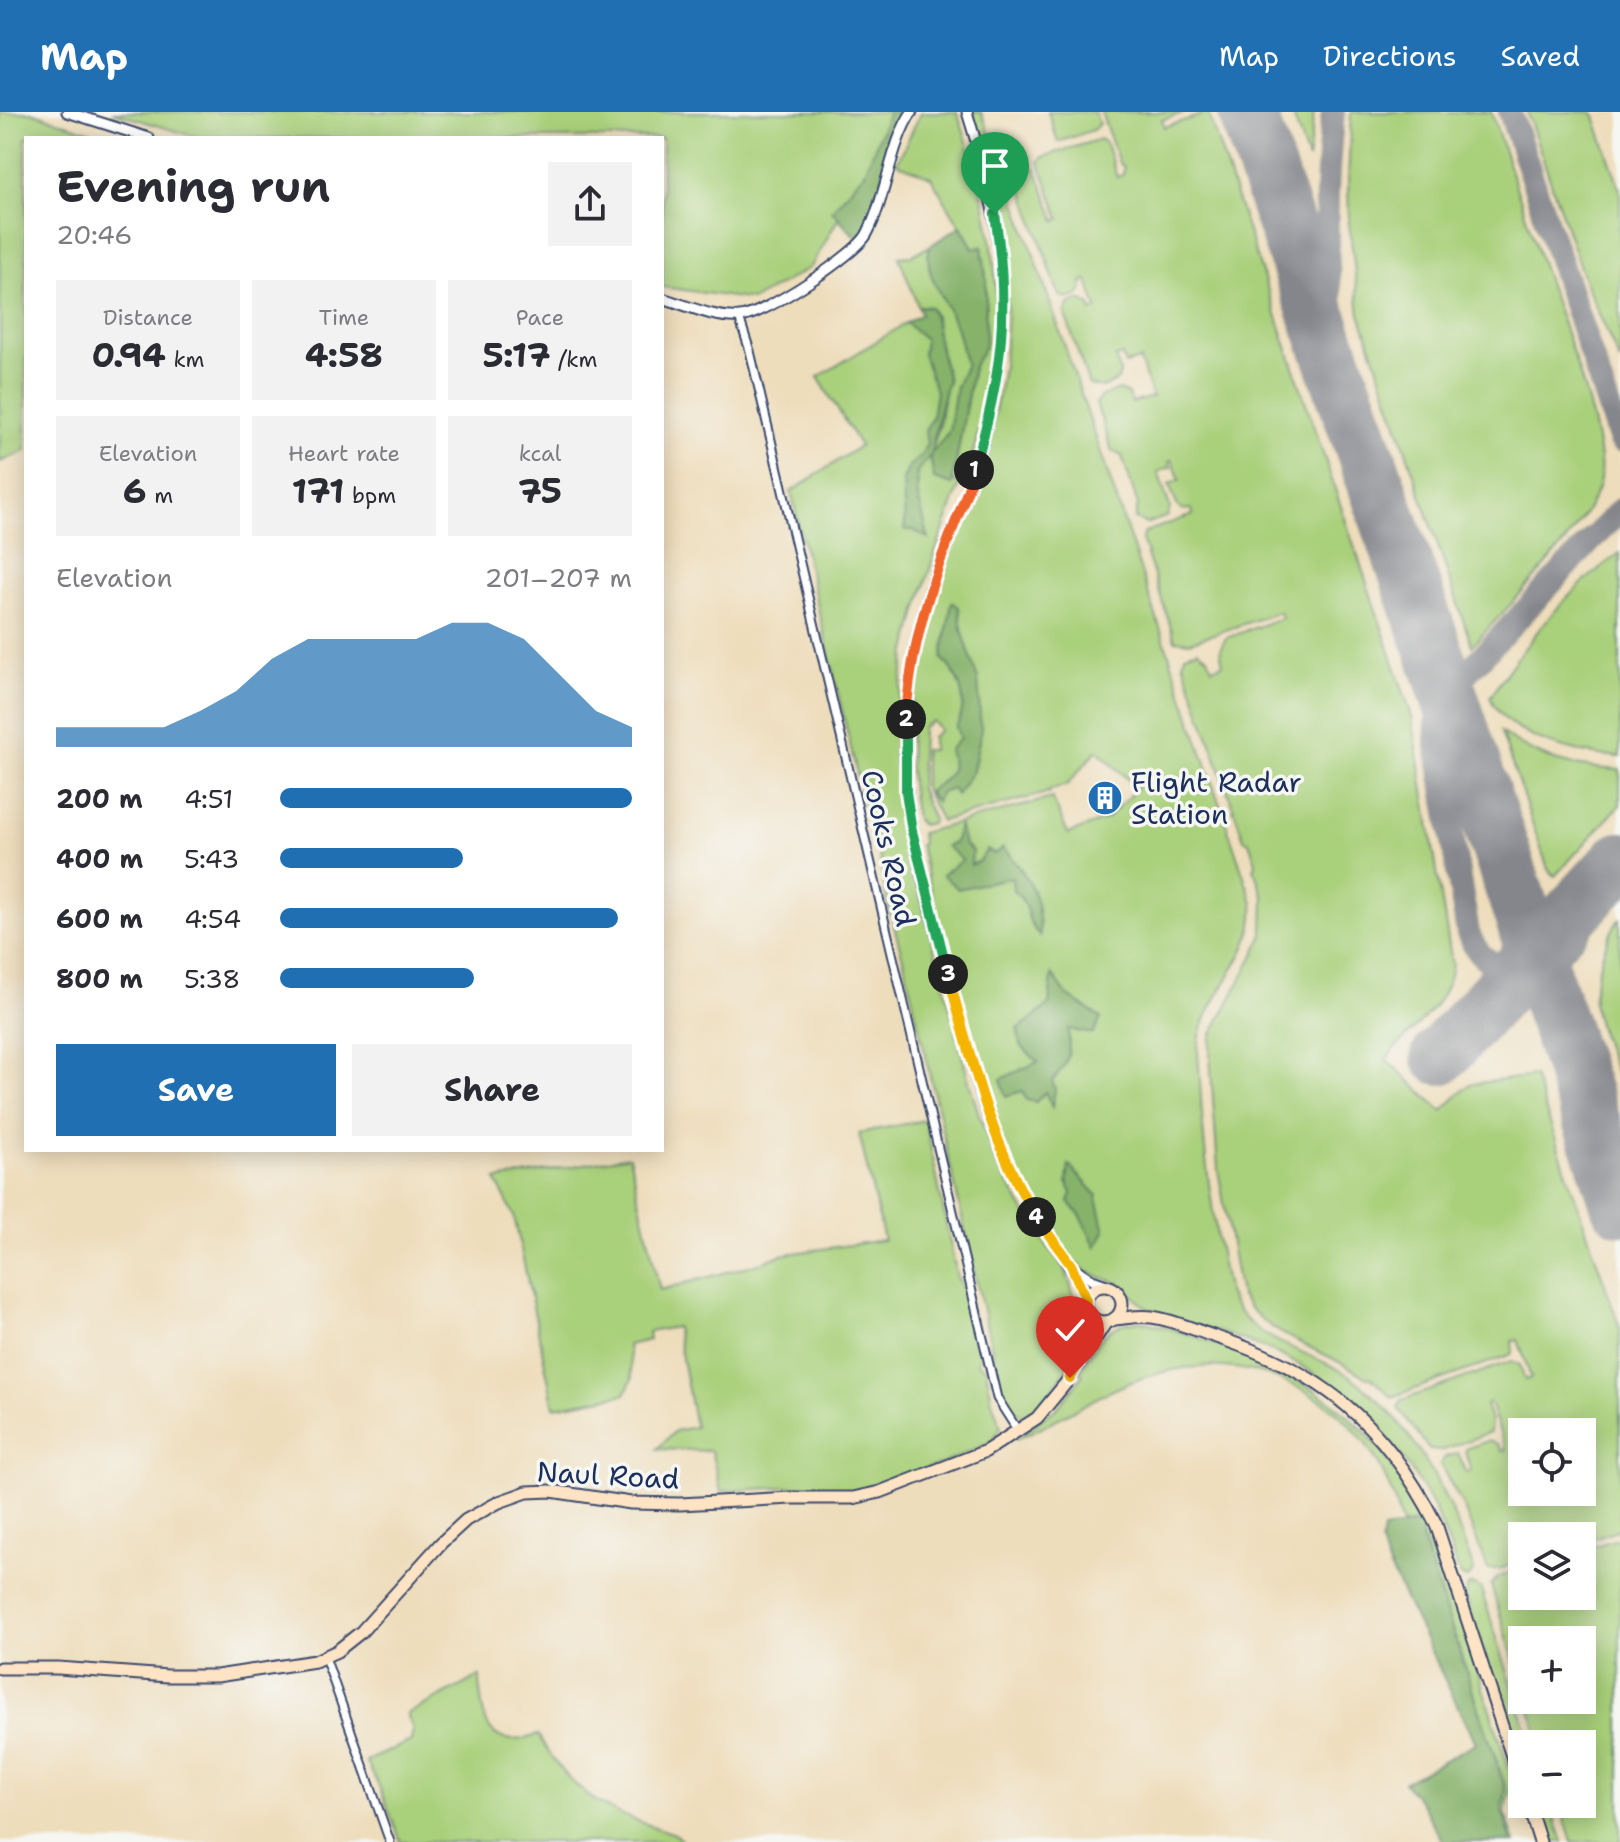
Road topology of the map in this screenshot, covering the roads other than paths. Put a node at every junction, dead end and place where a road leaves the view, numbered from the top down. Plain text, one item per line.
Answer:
1 (67, 112) edge
2 (912, 112) edge
3 (967, 112) edge
4 (143, 136) edge
5 (664, 299) edge
6 (739, 317) junction
7 (1071, 1265) junction
8 (1109, 1286) junction
9 (1122, 1299) junction
10 (1087, 1306) junction
11 (1150, 1317) junction
12 (1111, 1321) junction
13 (1084, 1354) junction
14 (1018, 1431) junction
15 (325, 1657) junction
16 (0, 1668) edge
17 (1508, 1744) edge
18 (1532, 1818) edge
19 (390, 1842) edge
20 (1540, 1842) edge

1 - 4 street
2 - 6 street
3 - 7 street, Naul Road
5 - 6 street
6 - 14 street, Cooks Road
7 - 8 street, Naul Road
7 - 10 street, Naul Road
8 - 9 main road
8 - 10 main road
9 - 11 main road
9 - 12 main road
10 - 12 main road
10 - 13 main road, Naul Road
11 - 12 main road
11 - 17 main road
12 - 13 main road, Naul Road
13 - 14 main road, Naul Road
14 - 15 main road, Naul Road
15 - 16 main road, Naul Road
15 - 19 street
18 - 20 main road

